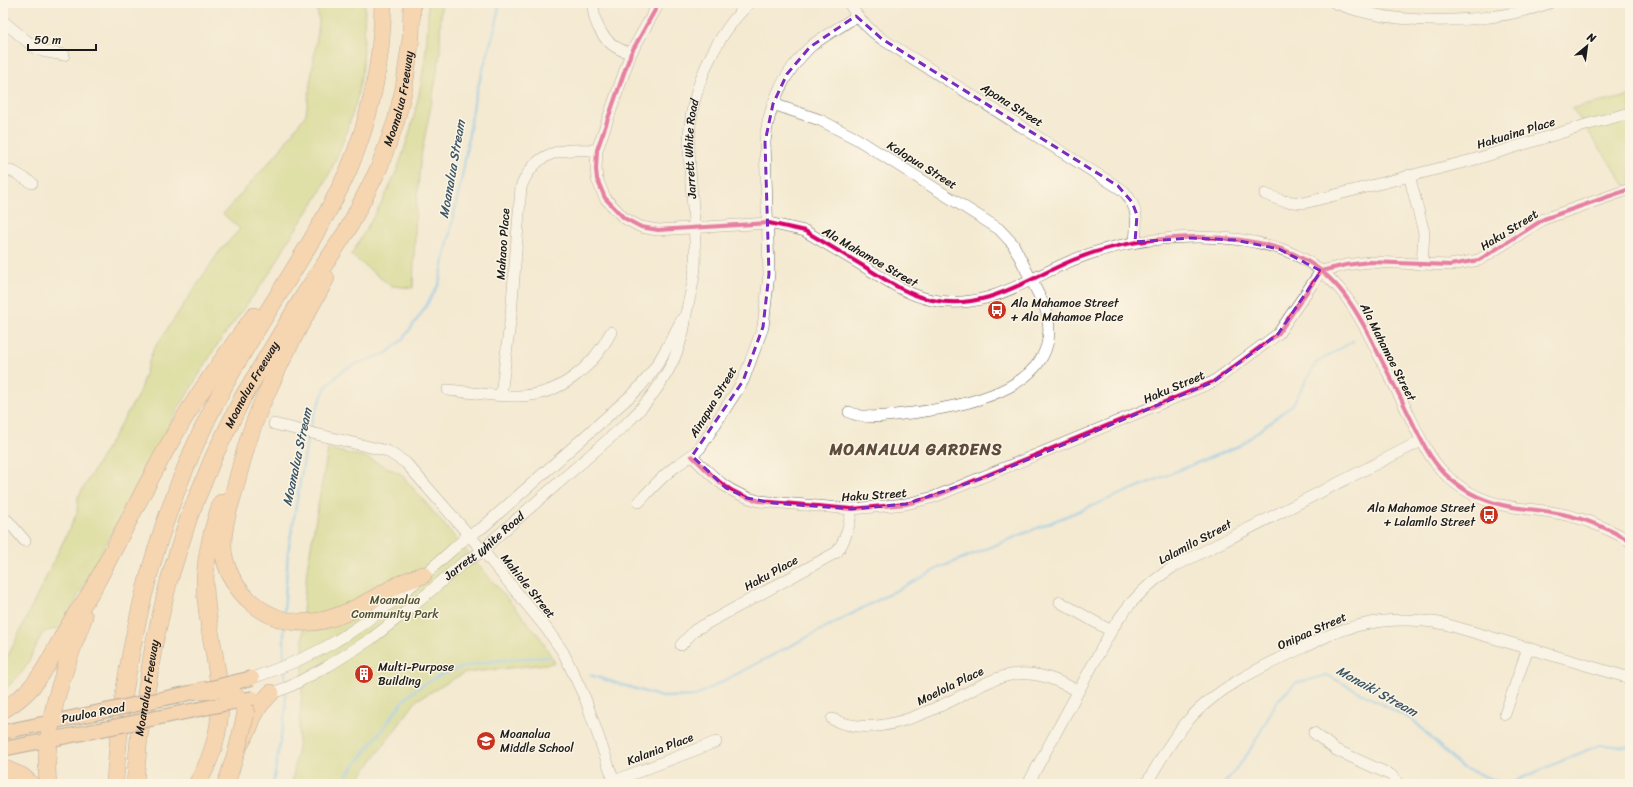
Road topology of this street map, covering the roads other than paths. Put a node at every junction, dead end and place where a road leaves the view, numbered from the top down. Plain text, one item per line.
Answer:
1 (383, 3) edge
2 (412, 3) edge
3 (593, 3) edge
4 (659, 3) edge
5 (749, 3) edge
6 (849, 3) edge
7 (1336, 3) edge
8 (1549, 3) edge
9 (856, 16) junction
10 (3, 21) edge
11 (631, 53) junction
12 (64, 55) dead end
13 (773, 104) junction
14 (1630, 113) edge
15 (598, 150) junction
16 (3, 169) edge
17 (1409, 175) junction
18 (32, 183) dead end
19 (371, 186) junction
20 (1630, 189) edge
21 (1265, 194) dead end
22 (332, 202) junction
23 (769, 223) junction
24 (693, 228) junction
25 (1135, 242) junction
26 (1422, 264) junction
27 (1321, 271) junction
28 (1030, 280) junction
29 (687, 310) junction
30 (611, 332) dead end
31 (448, 390) dead end
32 (502, 395) junction
33 (848, 412) dead end
34 (274, 424) dead end
35 (250, 436) junction
36 (1421, 441) junction
37 (692, 456) junction
38 (639, 502) dead end
39 (852, 509) junction
40 (3, 518) edge
41 (469, 535) junction
42 (25, 541) dead end
43 (1630, 541) edge
44 (483, 551) junction
45 (423, 575) junction
46 (95, 585) junction
47 (1060, 602) dead end
48 (1111, 631) junction
49 (681, 645) dead end
50 (1528, 648) junction
51 (252, 678) joint
52 (1630, 678) edge
53 (147, 691) junction
54 (198, 691) junction
55 (1078, 691) junction
56 (271, 693) junction
57 (247, 699) junction
58 (3, 710) edge
59 (1505, 714) dead end
60 (832, 719) dead end
61 (52, 721) junction
62 (3, 732) edge
63 (1314, 733) dead end
64 (48, 740) junction
65 (716, 742) dead end
66 (3, 750) edge
67 (237, 750) junction
68 (3, 768) edge
69 (615, 782) edge
70 (31, 784) edge
71 (48, 784) edge
72 (115, 784) edge
73 (135, 784) edge
74 (144, 784) edge
75 (197, 784) edge
76 (226, 784) edge
77 (1028, 784) edge
78 (1146, 784) edge
79 (1399, 784) edge

1 - 22 highway, Moanalua Freeway
2 - 19 highway, Moanalua Freeway
3 - 11 street
4 - 11 street, Ala Mahamoe Street
5 - 24 street, Jarrett White Road
6 - 9 street, Apona Street
7 - 8 street
9 - 13 street, Ainapua Street
9 - 25 street, Apona Street
10 - 12 street
11 - 15 street, Ala Mahamoe Street
13 - 23 street, Ainapua Street
13 - 28 street, Kolopua Street
14 - 17 street, Hakuaina Place
15 - 24 street, Ala Mahamoe Street
15 - 32 street, Mahaoo Place
16 - 18 street
17 - 21 street, Hakuaina Place
17 - 26 street
19 - 35 highway
19 - 53 highway, Moanalua Freeway
20 - 26 street, Haku Street
22 - 46 highway
22 - 72 highway, Moanalua Freeway
23 - 24 street, Ala Mahamoe Street
23 - 28 street, Ala Mahamoe Street
23 - 37 street, Ainapua Street
24 - 29 street, Jarrett White Road
25 - 27 street, Ala Mahamoe Street
25 - 28 street, Ala Mahamoe Street
26 - 27 street, Haku Street
27 - 36 street, Ala Mahamoe Street
27 - 39 street, Haku Street
28 - 33 street, Kolopua Street
29 - 41 street, Jarrett White Road
29 - 44 street, Jarrett White Road
30 - 32 street
31 - 32 street
34 - 41 street, Mahiole Street
35 - 45 highway
35 - 75 highway, bridge
36 - 43 street, Ala Mahamoe Street
36 - 48 street, Lalamilo Street
37 - 38 street, Ainapua Street
37 - 39 street, Haku Street
39 - 49 street, Haku Place
40 - 42 street
41 - 44 street, Mahiole Street
41 - 45 street, Jarrett White Road
44 - 56 street, Jarrett White Road
44 - 69 street, Mahiole Street
45 - 51 street, Jarrett White Road
46 - 58 highway
46 - 61 highway
47 - 48 street
48 - 55 street, Lalamilo Street
50 - 52 street, Onipaa Street
50 - 59 street
50 - 78 street, Onipaa Street
51 - 54 main road, Puuloa Road, bridge
53 - 73 highway, Moanalua Freeway
53 - 74 highway
54 - 57 highway, bridge
54 - 61 main road, Puuloa Road, bridge
55 - 60 street, Moelola Place
55 - 77 street, Lalamilo Street
56 - 57 street, Jarrett White Road
56 - 67 highway, bridge
57 - 64 main road, Jarrett White Road, bridge
57 - 67 highway, bridge
61 - 62 main road, Puuloa Road
61 - 64 highway
63 - 79 street
64 - 66 main road
64 - 71 highway
65 - 69 street, Kalania Place
67 - 76 highway
68 - 70 highway

